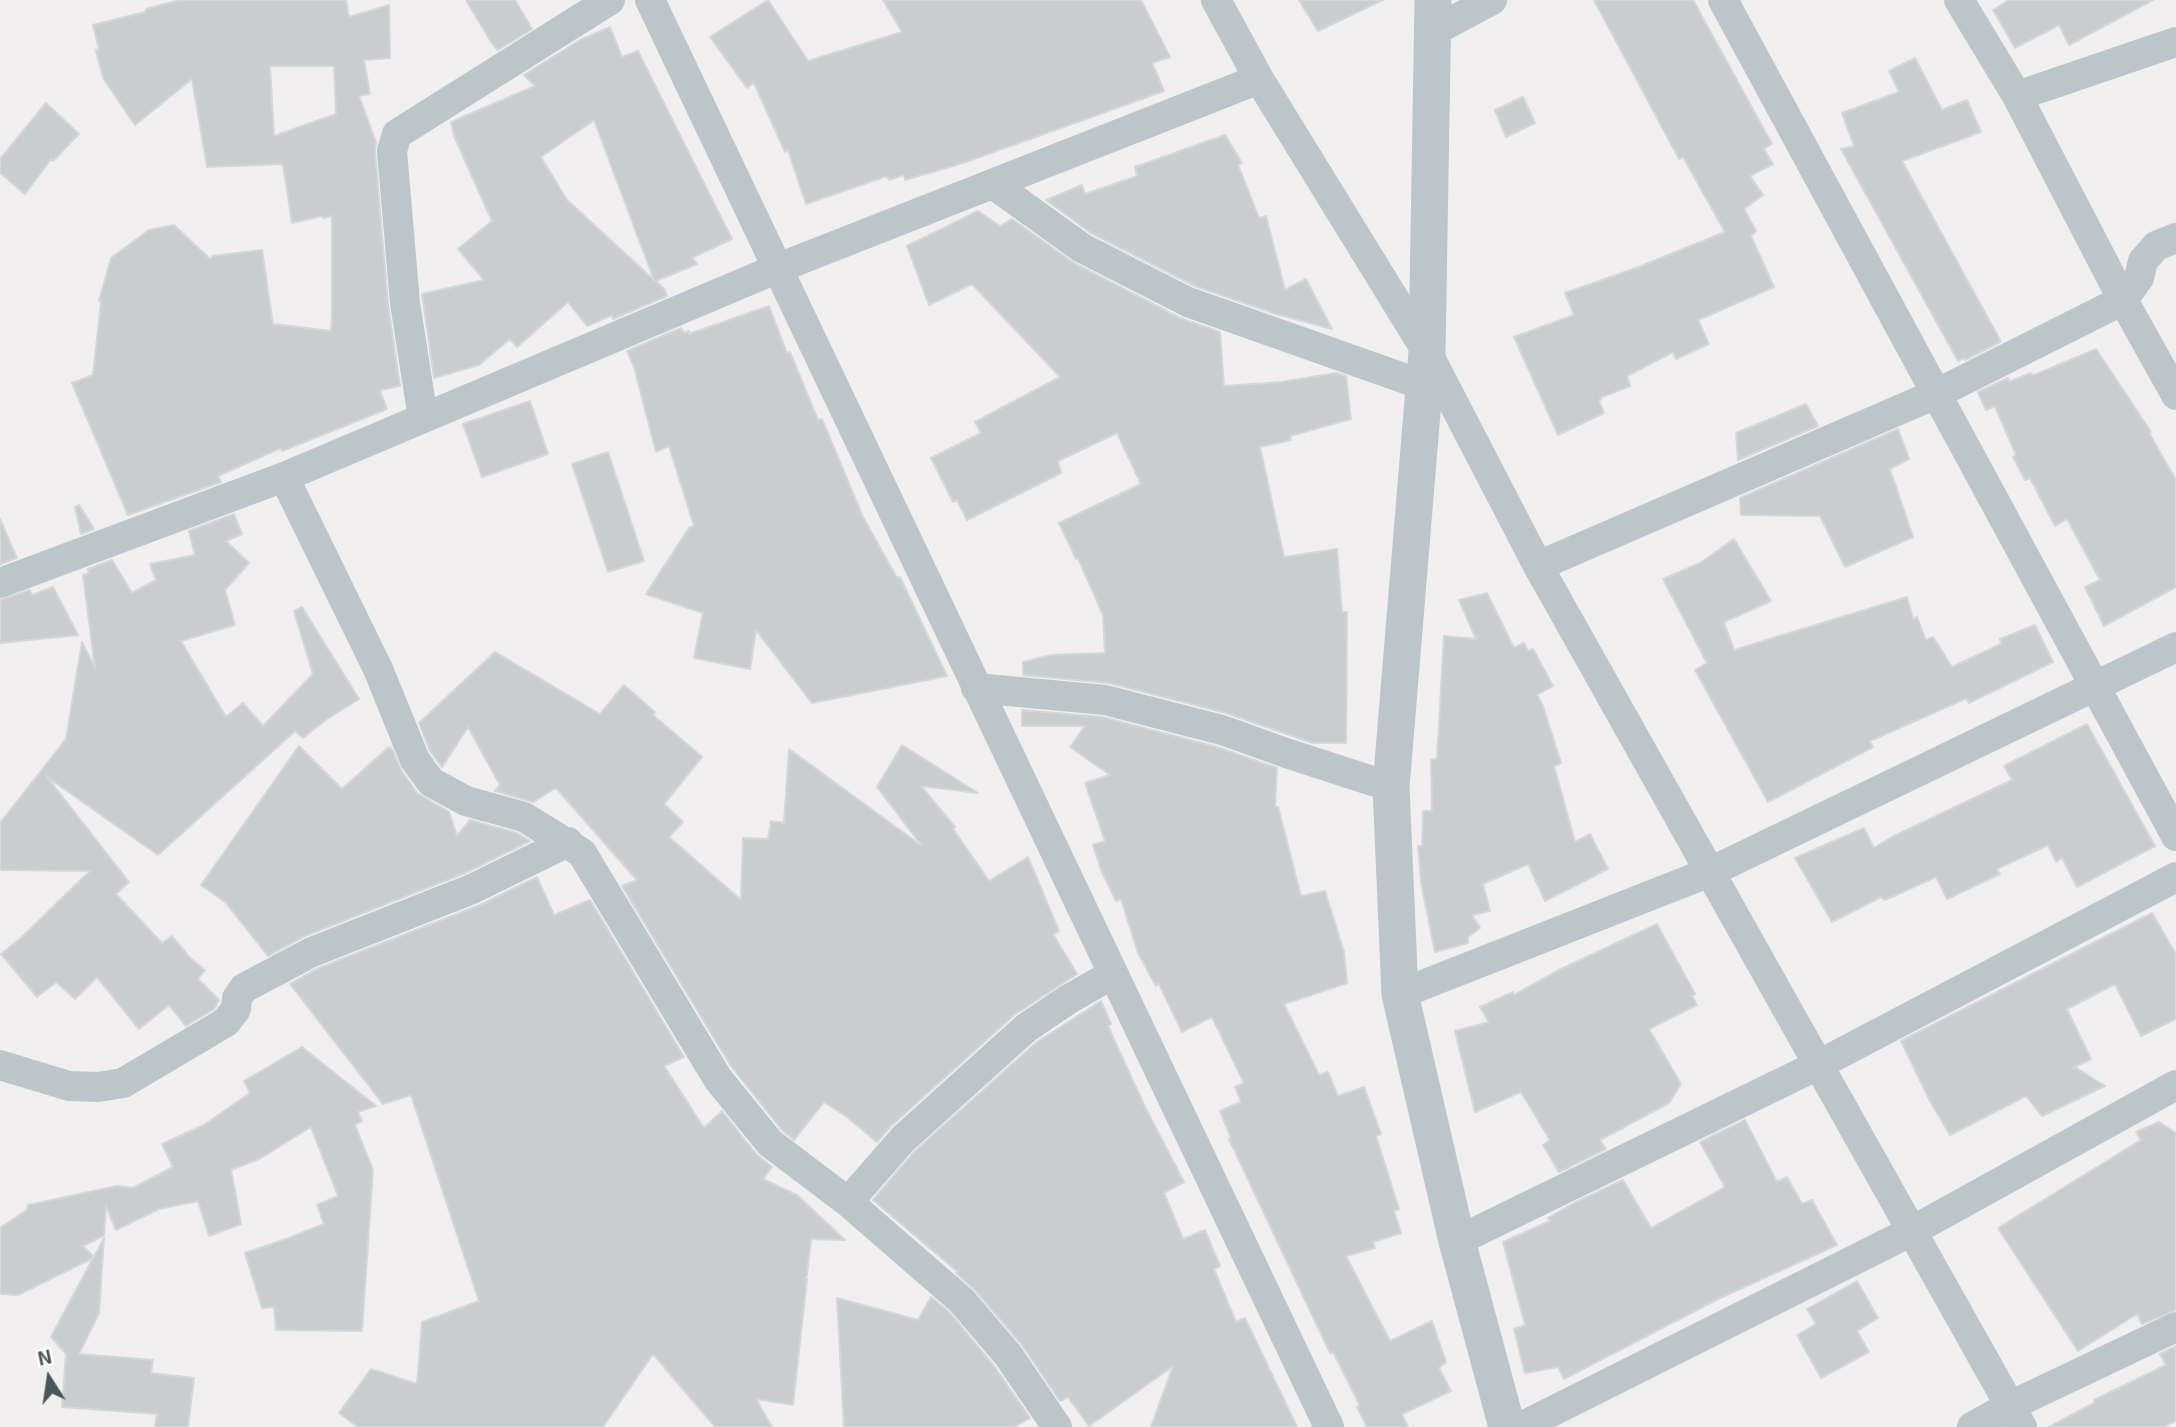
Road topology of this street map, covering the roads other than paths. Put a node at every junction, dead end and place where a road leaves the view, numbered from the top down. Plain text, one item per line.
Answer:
1 (610, 0) edge
2 (650, 0) edge
3 (1216, 0) edge
4 (1492, 0) edge
5 (1723, 0) edge
6 (1959, 0) edge
7 (1433, 15) edge
8 (2176, 43) edge
9 (1259, 79) junction
10 (2017, 96) junction
11 (993, 184) junction
12 (2176, 238) edge
13 (776, 269) junction
14 (2123, 300) junction
15 (1425, 369) junction
16 (1936, 394) junction
17 (2176, 395) edge
18 (423, 418) junction
19 (284, 477) junction
20 (1538, 566) junction
21 (0, 583) edge
22 (2176, 647) edge
23 (2095, 687) junction
24 (976, 688) junction
25 (1391, 787) junction
26 (2176, 836) edge
27 (568, 842) junction
28 (1710, 872) junction
29 (2176, 877) edge
30 (1113, 974) junction
31 (1400, 994) junction
32 (0, 1065) edge
33 (1818, 1065) junction
34 (2176, 1085) edge
35 (848, 1202) junction
36 (1912, 1231) junction
37 (1457, 1241) junction
38 (2176, 1327) edge
39 (2016, 1416) edge
40 (1057, 1427) edge
41 (1329, 1427) edge
42 (1507, 1427) edge
43 (1521, 1427) edge
44 (1972, 1427) edge

1 - 18 street
2 - 13 street
3 - 9 street
4 - 7 street
5 - 16 street
6 - 10 street
7 - 15 street
8 - 10 street
9 - 11 street
9 - 15 street
10 - 14 street
11 - 13 street
11 - 15 street
12 - 14 street
13 - 18 street
13 - 24 street
14 - 16 street
14 - 17 street
15 - 20 street
15 - 25 street
16 - 20 street
16 - 23 street
18 - 19 street
19 - 21 street
19 - 27 street
20 - 28 street
22 - 23 street
23 - 26 street
23 - 28 street
24 - 25 street
24 - 30 street
25 - 31 street
27 - 32 street
27 - 35 street
28 - 31 street
28 - 33 street
29 - 33 street
30 - 35 street
30 - 41 street
31 - 37 street
33 - 36 street
33 - 37 street
34 - 36 street
35 - 40 street
36 - 39 street
36 - 43 street
37 - 42 street
38 - 39 street
39 - 44 street

